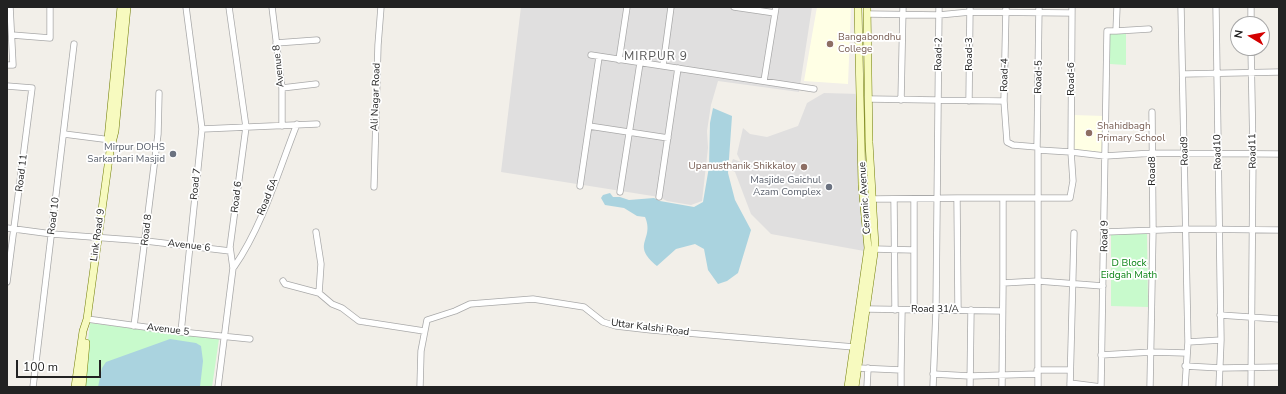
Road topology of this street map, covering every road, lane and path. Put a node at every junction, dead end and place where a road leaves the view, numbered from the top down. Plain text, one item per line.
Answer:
1 (10, 7) edge
2 (50, 7) edge
3 (121, 7) edge
4 (127, 7) edge
5 (186, 7) edge
6 (229, 7) edge
7 (272, 7) edge
8 (381, 7) edge
9 (627, 7) edge
10 (671, 7) edge
11 (734, 7) edge
12 (858, 7) edge
13 (903, 7) edge
14 (939, 7) edge
15 (1117, 7) edge
16 (1181, 7) edge
17 (1216, 7) edge
18 (970, 9) edge
19 (775, 10) edge
20 (867, 10) edge
21 (1006, 10) edge
22 (1039, 10) edge
23 (1072, 10) edge
24 (903, 15) junction
25 (939, 15) junction
26 (1149, 29) dead end
27 (1116, 32) junction
28 (12, 35) junction
29 (317, 40) dead end
30 (276, 43) junction
31 (74, 44) dead end
32 (591, 55) dead end
33 (1251, 56) edge
34 (599, 57) junction
35 (619, 60) junction
36 (640, 63) junction
37 (7, 65) edge
38 (663, 66) junction
39 (678, 68) junction
40 (1279, 72) edge
41 (1251, 73) junction
42 (1184, 74) junction
43 (1217, 74) junction
44 (764, 81) junction
45 (316, 84) dead end
46 (7, 86) edge
47 (282, 88) junction
48 (814, 89) dead end
49 (159, 93) dead end
50 (870, 99) junction
51 (901, 100) junction
52 (938, 100) junction
53 (969, 101) junction
54 (1004, 101) junction
55 (1152, 112) dead end
56 (297, 124) junction
57 (317, 124) dead end
58 (282, 126) junction
59 (589, 126) junction
60 (246, 127) junction
61 (202, 129) junction
62 (629, 132) junction
63 (64, 134) junction
64 (668, 138) junction
65 (110, 140) junction
66 (1038, 148) junction
67 (1071, 152) junction
68 (1154, 153) junction
69 (1185, 153) junction
70 (1217, 154) junction
71 (1253, 154) junction
72 (1279, 154) edge
73 (1105, 156) junction
74 (580, 186) dead end
75 (374, 187) dead end
76 (620, 192) dead end
77 (659, 197) dead end
78 (957, 198) junction
79 (1003, 198) junction
80 (873, 199) junction
81 (894, 199) junction
82 (1038, 199) junction
83 (914, 200) junction
84 (937, 200) junction
85 (7, 228) edge
86 (15, 229) junction
87 (1186, 229) junction
88 (1220, 229) junction
89 (1253, 229) junction
90 (1154, 230) junction
91 (1279, 230) edge
92 (316, 232) dead end
93 (1105, 232) junction
94 (1074, 233) dead end
95 (52, 234) junction
96 (97, 239) junction
97 (146, 241) junction
98 (190, 246) junction
99 (874, 249) junction
100 (895, 249) junction
101 (914, 250) junction
102 (230, 251) junction
103 (233, 268) junction
104 (283, 281) dead end
105 (1038, 281) junction
106 (7, 282) edge
107 (1003, 283) junction
108 (1072, 284) junction
109 (1103, 286) junction
110 (319, 294) junction
111 (867, 309) junction
112 (958, 309) junction
113 (895, 310) junction
114 (902, 310) junction
115 (914, 310) junction
116 (936, 310) junction
117 (971, 310) junction
118 (1002, 311) junction
119 (1220, 315) junction
120 (1251, 318) junction
121 (87, 319) junction
122 (1279, 319) edge
123 (134, 326) junction
124 (424, 331) junction
125 (181, 332) junction
126 (224, 336) junction
127 (250, 339) dead end
128 (1221, 340) junction
129 (1188, 342) junction
130 (854, 346) junction
131 (1152, 352) junction
132 (1186, 353) junction
133 (1101, 355) junction
134 (1185, 366) junction
135 (1279, 367) edge
136 (858, 368) junction
137 (868, 368) junction
138 (1221, 368) junction
139 (1251, 368) junction
140 (901, 370) junction
141 (1070, 370) junction
142 (1037, 372) junction
143 (933, 374) junction
144 (1002, 375) junction
145 (970, 376) junction
146 (1070, 385) edge
147 (33, 387) edge
148 (76, 387) edge
149 (82, 387) edge
150 (218, 387) edge
151 (420, 387) edge
152 (848, 387) edge
153 (855, 387) edge
154 (868, 387) edge
155 (901, 387) edge
156 (933, 387) edge
157 (970, 387) edge
158 (1002, 387) edge
159 (1038, 387) edge
160 (1102, 387) edge
161 (1150, 387) edge
162 (1185, 387) edge
163 (1219, 387) edge
164 (1251, 387) edge

1 - 28 street
2 - 28 street
3 - 65 main road, Link Road 9
4 - 65 main road, Link Road 9
5 - 61 street, Road 7
6 - 60 street, Road 6
7 - 30 street, Avenue 8
8 - 75 street, Ali Nagar Road
9 - 35 street
10 - 38 street
11 - 19 street
12 - 130 main road, Ceramic Avenue
13 - 24 street
14 - 25 street, Road-2
15 - 27 street
16 - 42 street, Road9
17 - 43 street, Road10
18 - 21 street
18 - 25 street
18 - 53 street, Road-3
19 - 44 street
20 - 24 street
20 - 50 main road, Ceramic Avenue
21 - 22 street
21 - 54 street, Road-4
22 - 23 street
22 - 66 street, Road-5
23 - 67 street, Road-6
24 - 25 street
24 - 51 street
25 - 52 street, Road-2
26 - 27 street
27 - 73 street, Road 9
28 - 37 street
29 - 30 street
30 - 47 street, Avenue 8
31 - 63 street, Road 10
32 - 34 street
33 - 41 street
34 - 35 street
34 - 59 street
35 - 36 street
36 - 38 street
36 - 62 street
38 - 39 street
39 - 44 street
39 - 64 street
40 - 41 street
41 - 43 street
41 - 71 street, Road11
42 - 43 street
42 - 69 street, Road9
43 - 70 street, Road10
44 - 48 street
45 - 47 street
46 - 86 street, Road 11
47 - 58 street, Avenue 8
49 - 97 street, Road 8
50 - 51 street
50 - 80 main road, Ceramic Avenue
51 - 52 street
52 - 53 street
52 - 84 street, Road-2
53 - 54 street
54 - 66 street, Road-4
55 - 68 street, Road8
56 - 57 street
56 - 58 street
56 - 103 street, Road 6A
58 - 60 street
59 - 62 street
59 - 74 street
60 - 61 street
60 - 102 street, Road 6
61 - 98 street, Road 7
62 - 64 street
62 - 76 street
63 - 65 street
63 - 95 street, Road 10
64 - 77 street
65 - 96 main road, Link Road 9
66 - 67 street
66 - 82 street, Road-5
67 - 73 street
67 - 82 street, Road-6
68 - 69 street
68 - 73 street
68 - 90 street, Road8
69 - 70 street
69 - 87 street, Road9
70 - 71 street
70 - 88 street, Road10
71 - 72 street
71 - 89 street, Road11
73 - 93 street, Road 9
78 - 79 street
78 - 84 street
78 - 112 street
79 - 82 street
79 - 107 street
80 - 81 street
80 - 99 main road, Ceramic Avenue
81 - 83 street
81 - 100 street
82 - 105 street, Road-5
83 - 84 street
83 - 101 street
84 - 116 street, Road-2
85 - 86 street, Avenue 6
86 - 95 street, Avenue 6
86 - 106 street, Road 11
87 - 88 street
87 - 90 street
87 - 129 street, Road9
88 - 89 street
88 - 119 street, Road10
89 - 91 street
89 - 120 street, Road11
90 - 93 street
90 - 131 street, Road8
92 - 110 street
93 - 109 street, Road 9
94 - 108 street
95 - 96 street, Avenue 6
95 - 147 street, Road 10
96 - 97 street, Avenue 6
96 - 121 main road, Link Road 9
97 - 98 street, Avenue 6
97 - 123 street, Road 8
98 - 102 street, Avenue 6
98 - 125 street, Road 7
99 - 100 street
99 - 111 main road, Ceramic Avenue
100 - 101 street
100 - 113 street
101 - 115 street
102 - 103 street, Road 6
103 - 126 street, Road 6
104 - 110 street
105 - 107 street
105 - 108 street
105 - 142 street, Road-5
107 - 118 street
108 - 109 street
108 - 141 street
109 - 133 street, Road 9
110 - 124 street
111 - 113 street, Road 31/A
111 - 136 main road, Ceramic Avenue
112 - 116 street, Road 31/A
112 - 117 street, Road 31/A
113 - 114 street, Road 31/A
114 - 115 street, Road 31/A
114 - 140 street
115 - 116 street, Road 31/A
116 - 143 street, Road-2
117 - 118 street, Road 31/A
117 - 145 street
118 - 144 street
119 - 120 street
119 - 128 street, Road10
120 - 122 street
120 - 139 street, Road11
121 - 123 street, Avenue 5
121 - 148 main road, Link Road 9
121 - 149 main road, Link Road 9
123 - 125 street, Avenue 5
124 - 130 street, Uttar Kalshi Road
124 - 151 street
125 - 126 street, Avenue 5
126 - 127 street, Avenue 5
126 - 150 street, Road 6
128 - 129 street
128 - 138 street, Road10
129 - 132 street, Road9
130 - 152 main road, Ceramic Avenue
131 - 132 street
131 - 133 street
131 - 161 street, Road8
132 - 134 street, Road9
133 - 160 street, Road 9
134 - 138 street
134 - 162 street, Road9
135 - 139 street
136 - 137 street
136 - 153 main road, Ceramic Avenue
137 - 140 street
137 - 154 street
138 - 139 street
138 - 163 street, Road10
139 - 164 street, Road11
140 - 155 street
141 - 142 street
141 - 146 street
142 - 144 street
142 - 159 street, Road-5
143 - 145 street
143 - 156 street, Road-2
144 - 145 street
144 - 158 street
145 - 157 street
146 - 160 street

